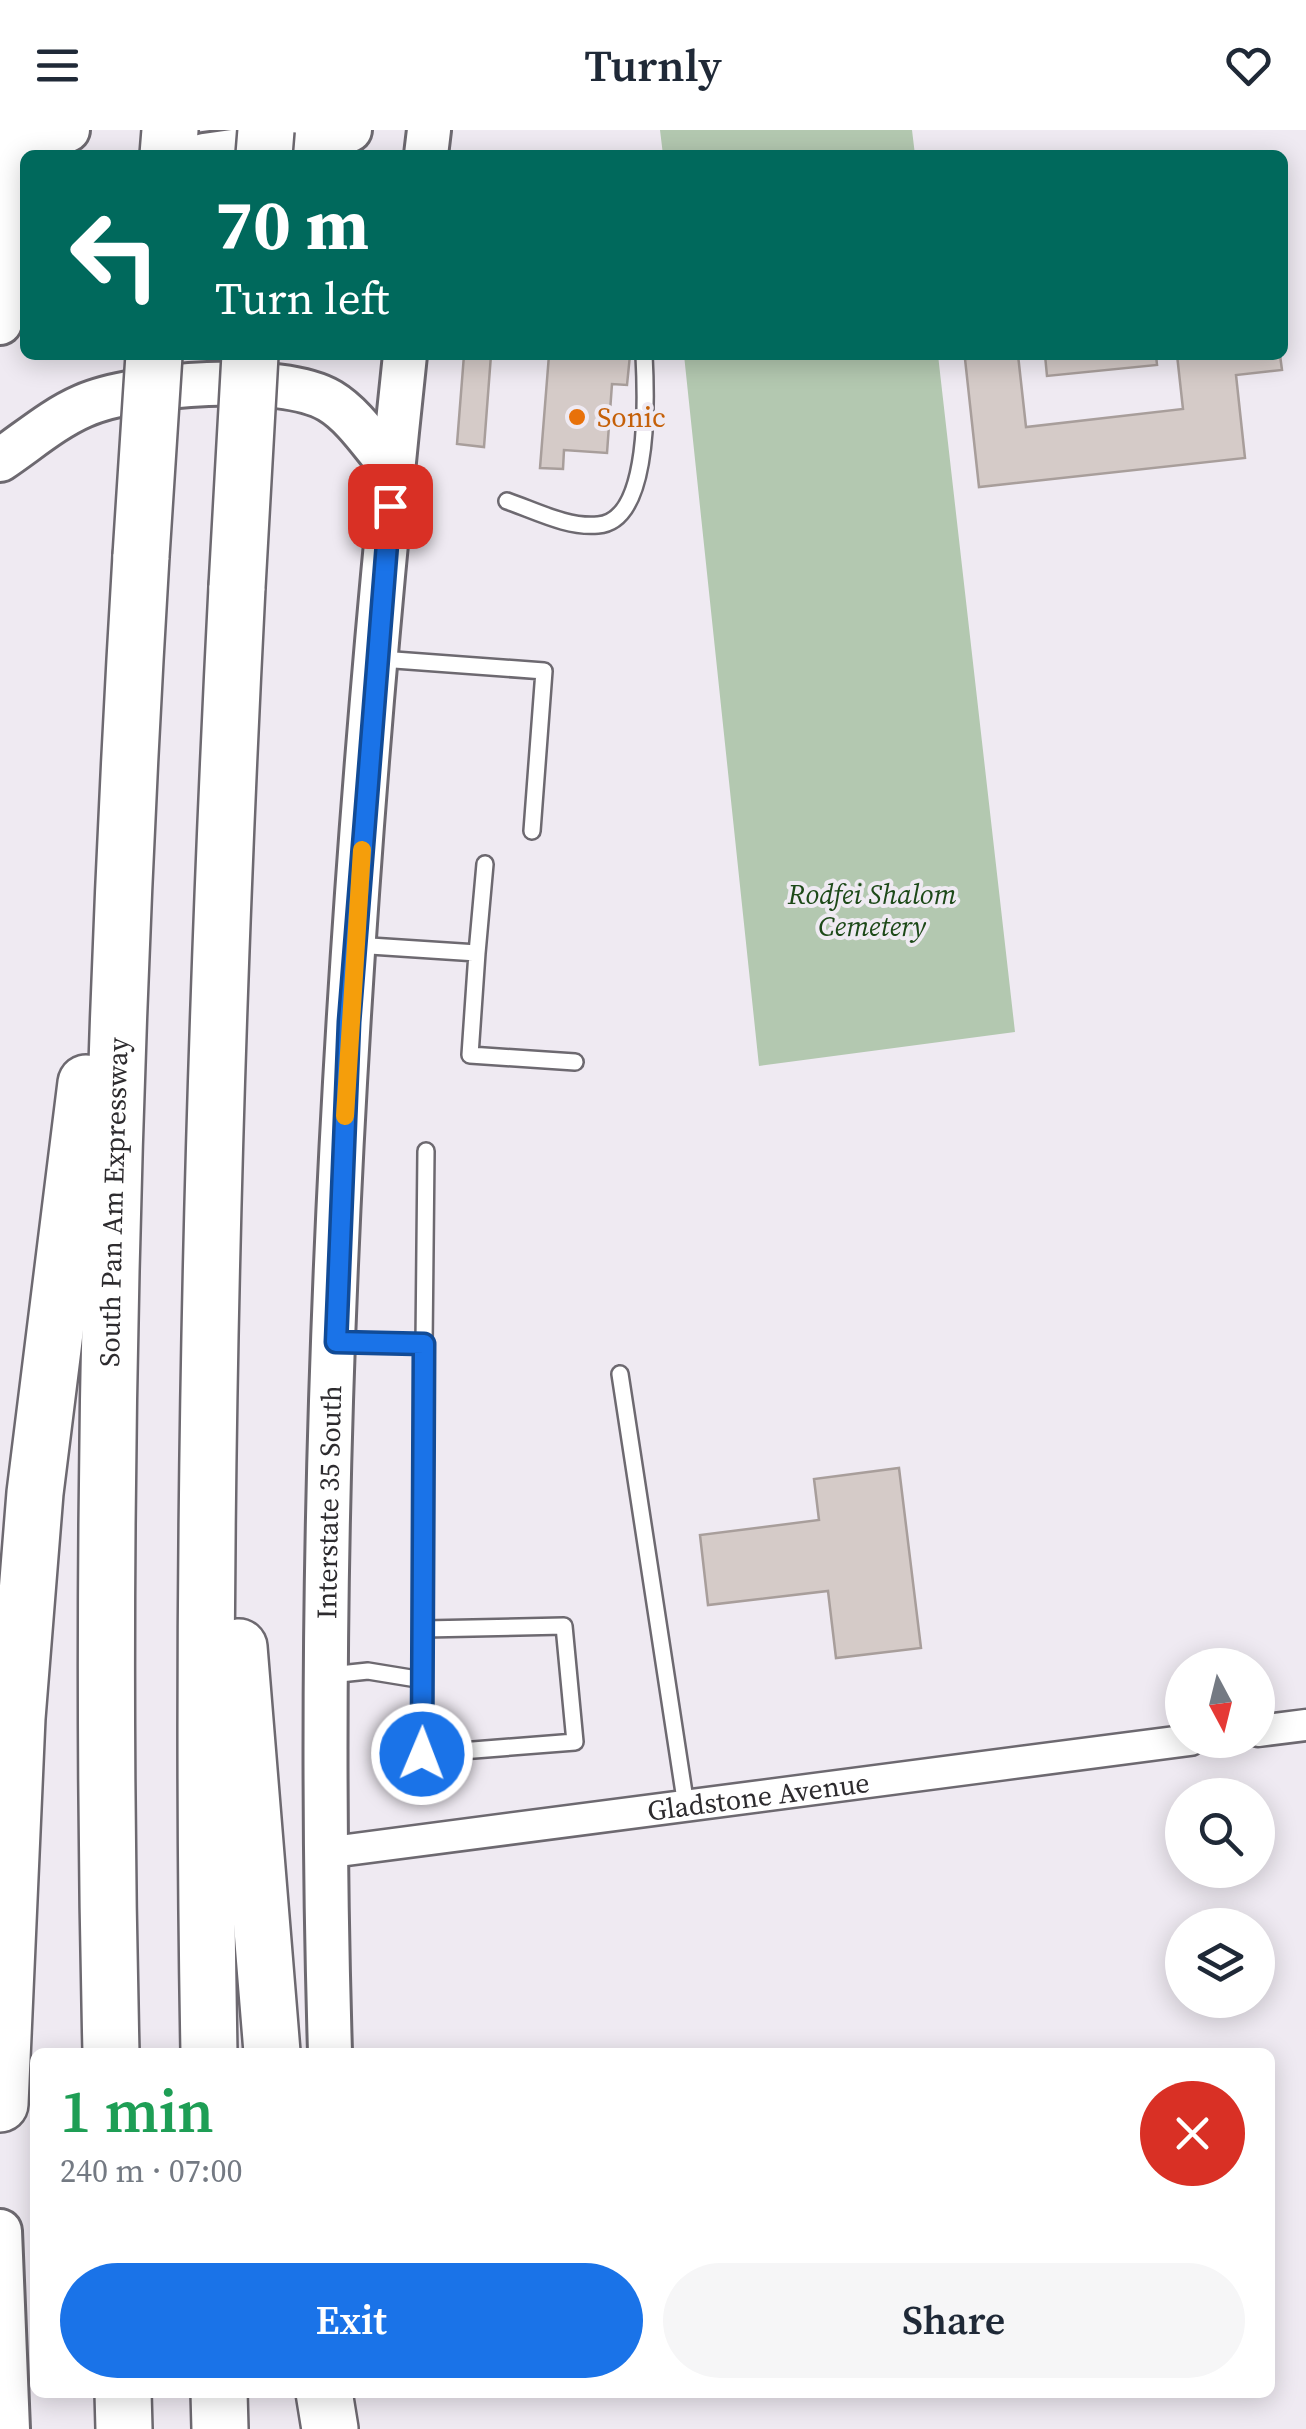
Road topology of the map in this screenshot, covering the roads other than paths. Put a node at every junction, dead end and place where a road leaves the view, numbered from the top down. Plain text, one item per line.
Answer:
1 (68, 130) edge
2 (350, 130) edge
3 (238, 150) edge
4 (14, 151) edge
5 (0, 323) edge
6 (154, 360) edge
7 (250, 360) edge
8 (404, 360) edge
9 (644, 360) edge
10 (0, 460) edge
11 (393, 468) junction
12 (507, 502) dead end
13 (377, 658) junction
14 (126, 808) junction
15 (532, 831) dead end
16 (484, 864) dead end
17 (355, 944) junction
18 (477, 952) junction
19 (575, 1062) dead end
20 (426, 1151) dead end
21 (210, 1191) junction
22 (336, 1342) junction
23 (424, 1344) junction
24 (620, 1374) dead end
25 (424, 1629) junction
26 (326, 1676) junction
27 (423, 1680) junction
28 (1306, 1725) edge
29 (1275, 1729) edge
30 (1165, 1743) edge
31 (686, 1806) junction
32 (324, 1853) junction
33 (112, 2048) edge
34 (209, 2048) edge
35 (272, 2048) edge
36 (330, 2048) edge
37 (0, 2104) edge
38 (0, 2231) edge
39 (123, 2398) edge
40 (219, 2398) edge
41 (325, 2398) edge
42 (341, 2398) edge
43 (8, 2429) edge
44 (124, 2429) edge
45 (220, 2429) edge
46 (330, 2429) edge
47 (342, 2429) edge

1 - 4 main road
2 - 3 main road
4 - 5 main road
6 - 14 highway, South Pan Am Expressway, bridge
7 - 21 highway, bridge
8 - 11 main road, Interstate 35 South
9 - 12 lane
10 - 11 main road
11 - 13 main road, Interstate 35 South
13 - 15 lane
13 - 17 main road, Interstate 35 South
14 - 33 highway, South Pan Am Expressway
14 - 37 highway
16 - 18 lane
17 - 18 lane
17 - 22 main road, Interstate 35 South
18 - 19 lane
20 - 23 lane
21 - 34 highway
21 - 35 highway
22 - 23 lane
22 - 26 main road, Interstate 35 South
23 - 25 lane
24 - 31 lane
25 - 27 lane
25 - 27 lane
26 - 27 lane
26 - 32 main road, Interstate 35 South
28 - 29 street
30 - 31 street, Gladstone Avenue
31 - 32 street, Gladstone Avenue
32 - 36 main road, Interstate 35 South
38 - 43 main road
39 - 44 highway
40 - 45 highway
41 - 46 highway
42 - 47 main road

